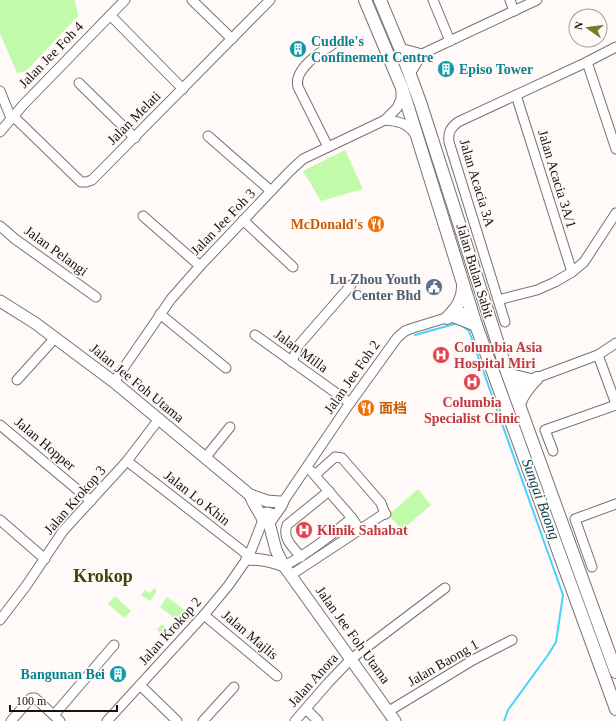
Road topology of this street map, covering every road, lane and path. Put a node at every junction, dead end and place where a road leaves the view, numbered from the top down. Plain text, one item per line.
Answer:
1 (125, 0) edge
2 (192, 0) edge
3 (270, 0) edge
4 (365, 0) edge
5 (380, 0) edge
6 (433, 0) edge
7 (510, 0) edge
8 (537, 0) edge
9 (514, 11) junction
10 (110, 15) junction
11 (232, 39) junction
12 (450, 41) junction
13 (332, 45) dead end
14 (616, 47) edge
15 (400, 48) junction
16 (422, 54) junction
17 (587, 62) junction
18 (410, 74) junction
19 (79, 83) dead end
20 (402, 88) junction
21 (183, 89) junction
22 (0, 91) edge
23 (516, 95) junction
24 (420, 102) junction
25 (12, 117) junction
26 (385, 120) junction
27 (0, 132) edge
28 (208, 136) dead end
29 (614, 136) edge
30 (135, 138) junction
31 (418, 138) junction
32 (328, 146) junction
33 (616, 149) edge
34 (271, 191) junction
35 (616, 213) edge
36 (143, 216) dead end
37 (243, 220) junction
38 (0, 226) edge
39 (200, 266) junction
40 (293, 267) dead end
41 (572, 272) junction
42 (463, 282) junction
43 (351, 285) dead end
44 (96, 297) dead end
45 (498, 300) junction
46 (0, 301) edge
47 (472, 310) junction
48 (160, 314) junction
49 (450, 317) junction
50 (505, 322) dead end
51 (476, 325) junction
52 (255, 335) dead end
53 (55, 338) junction
54 (616, 343) edge
55 (598, 355) junction
56 (292, 362) junction
57 (226, 368) dead end
58 (507, 372) junction
59 (534, 379) junction
60 (16, 380) dead end
61 (114, 382) junction
62 (512, 387) junction
63 (350, 403) junction
64 (519, 404) junction
65 (616, 404) edge
66 (159, 419) junction
67 (0, 425) edge
68 (230, 427) dead end
69 (553, 451) dead end
70 (205, 458) junction
71 (127, 461) junction
72 (308, 467) junction
73 (314, 475) junction
74 (329, 491) junction
75 (255, 497) junction
76 (91, 501) junction
77 (282, 501) junction
78 (616, 504) edge
79 (352, 518) junction
80 (267, 519) junction
81 (0, 520) edge
82 (360, 530) junction
83 (323, 542) junction
84 (555, 544) junction
85 (328, 551) junction
86 (248, 558) junction
87 (301, 558) junction
88 (44, 559) junction
89 (284, 566) junction
90 (592, 567) dead end
91 (291, 575) junction
92 (445, 588) dead end
93 (204, 615) junction
94 (0, 620) edge
95 (512, 640) dead end
96 (114, 645) dead end
97 (351, 659) junction
98 (616, 672) edge
99 (277, 676) dead end
100 (140, 685) junction
101 (234, 687) dead end
102 (306, 709) junction
103 (616, 709) edge
104 (392, 716) edge
105 (57, 718) edge
106 (11, 721) edge
107 (107, 721) edge
108 (177, 721) edge
109 (203, 721) edge
110 (295, 721) edge
111 (318, 721) edge

1 - 10 street, Jalan Jee Foh 4
2 - 11 street
3 - 11 street, Jalan Melati
4 - 20 main road, Jalan Bulan Sabit
5 - 15 main road, Jalan Bulan Sabit
6 - 12 street
7 - 9 street
8 - 9 street
9 - 12 street
10 - 21 street
10 - 25 street, Jalan Jee Foh 4
11 - 21 street, Jalan Melati
12 - 16 street
13 - 32 street
14 - 17 street, Jalan Acacia 3A
15 - 16 street
15 - 18 main road, Jalan Bulan Sabit
16 - 18 street
17 - 23 street, Jalan Acacia 3A
17 - 29 street
18 - 24 main road, Jalan Bulan Sabit
19 - 30 street
20 - 26 street, Jalan Jee Foh 3
20 - 31 main road, Jalan Bulan Sabit
21 - 30 street, Jalan Melati
22 - 25 street
23 - 41 street, Jalan Acacia 3A/1
23 - 45 street, Jalan Acacia 3A
24 - 47 main road
24 - 58 main road, Jalan Bulan Sabit
25 - 27 street, Jalan Jee Foh 4
25 - 30 street, Jalan Melati
26 - 31 street
26 - 32 street, Jalan Jee Foh 3
28 - 34 street
29 - 33 street
31 - 42 main road, Jalan Bulan Sabit
32 - 34 street, Jalan Jee Foh 3
34 - 37 street, Jalan Jee Foh 3
35 - 41 street
36 - 39 street
37 - 39 street, Jalan Jee Foh 3
37 - 40 street
38 - 44 street, Jalan Pelangi
39 - 48 street, Jalan Jee Foh 3
41 - 45 street
42 - 47 main road, Jalan Bulan Sabit
42 - 49 main road
43 - 56 street
45 - 50 street, Jalan Acacia 3A
46 - 53 street, Jalan Jee Foh Utama
47 - 49 street, Jalan Jee Foh 2
47 - 51 main road, Jalan Bulan Sabit
48 - 57 street
48 - 61 street, Jalan Jee Foh 3
49 - 51 main road
49 - 63 street, Jalan Jee Foh 2
51 - 84 main road, Jalan Bulan Sabit
52 - 56 street, Jalan Milla
53 - 60 street
53 - 61 street, Jalan Jee Foh Utama
54 - 55 street
55 - 59 street
55 - 65 street
56 - 63 street, Jalan Milla
58 - 59 main road
58 - 62 main road, Jalan Bulan Sabit
59 - 62 street
59 - 64 main road
61 - 66 street, Jalan Jee Foh Utama
62 - 64 main road, Jalan Bulan Sabit
62 - 84 main road
63 - 72 street, Jalan Jee Foh 2
64 - 98 main road, Jalan Bulan Sabit
65 - 69 street
66 - 70 street, Jalan Jee Foh Utama
66 - 71 street, Jalan Krokop 3
67 - 76 street, Jalan Hopper
68 - 70 street
70 - 75 street, Jalan Jee Foh Utama
71 - 76 street, Jalan Krokop 3
71 - 86 street, Jalan Lo Khin
72 - 73 street
72 - 77 street, Jalan Jee Foh 2
73 - 74 street
73 - 82 street
74 - 79 street
74 - 87 street
75 - 77 street
75 - 80 street, Jalan Jee Foh Utama
76 - 88 street, Jalan Krokop 3
77 - 80 street, Jalan Jee Foh 2
78 - 90 street
79 - 82 street
79 - 83 street
80 - 86 street, Jalan Krokop 2
80 - 89 street, Jalan Jee Foh Utama
81 - 88 street
82 - 85 street
83 - 85 street
83 - 87 street
84 - 103 main road, Jalan Bulan Sabit
85 - 91 street
86 - 89 street
86 - 93 street, Jalan Krokop 2
87 - 89 street
88 - 94 street, Jalan Krokop 3
89 - 91 street, Jalan Jee Foh Utama
91 - 97 street, Jalan Jee Foh Utama
92 - 97 street, Jalan Anora
93 - 99 street, Jalan Majlis
93 - 100 street, Jalan Krokop 2
95 - 104 street, Jalan Baong 1
96 - 105 street
97 - 102 street, Jalan Anora
97 - 104 street, Jalan Jee Foh Utama
100 - 107 street, Jalan Krokop 2
100 - 108 street
101 - 109 street
102 - 110 street, Jalan Anora
102 - 111 street
105 - 106 street

